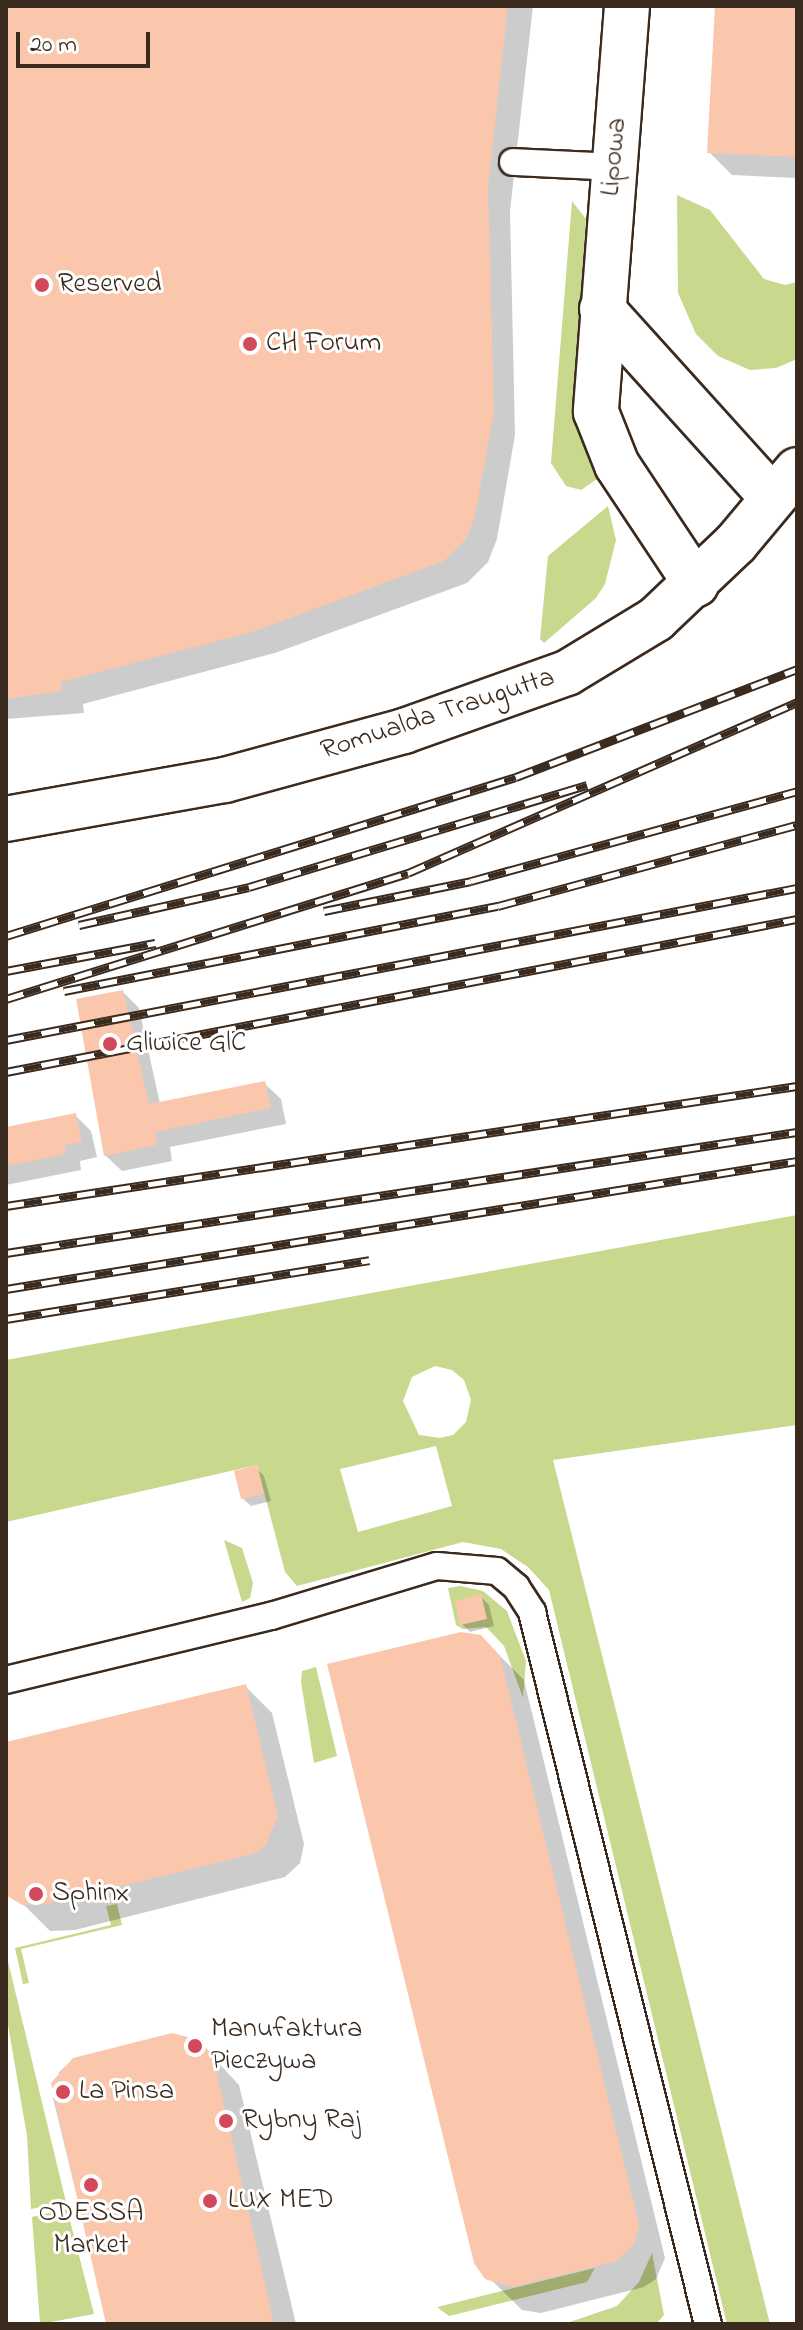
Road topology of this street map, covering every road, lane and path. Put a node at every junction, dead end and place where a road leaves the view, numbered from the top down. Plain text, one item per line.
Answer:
1 (627, 6) edge
2 (513, 162) dead end
3 (614, 167) junction
4 (602, 309) junction
5 (785, 484) edge
6 (696, 584) junction
7 (6, 819) edge
8 (6, 1680) edge
9 (708, 2324) edge

1 - 3 street, Lipowa
2 - 3 lane
3 - 4 street, Lipowa
4 - 5 street
4 - 6 street, Lipowa
5 - 6 street, Romualda Traugutta
6 - 7 street, Romualda Traugutta
8 - 9 lane

